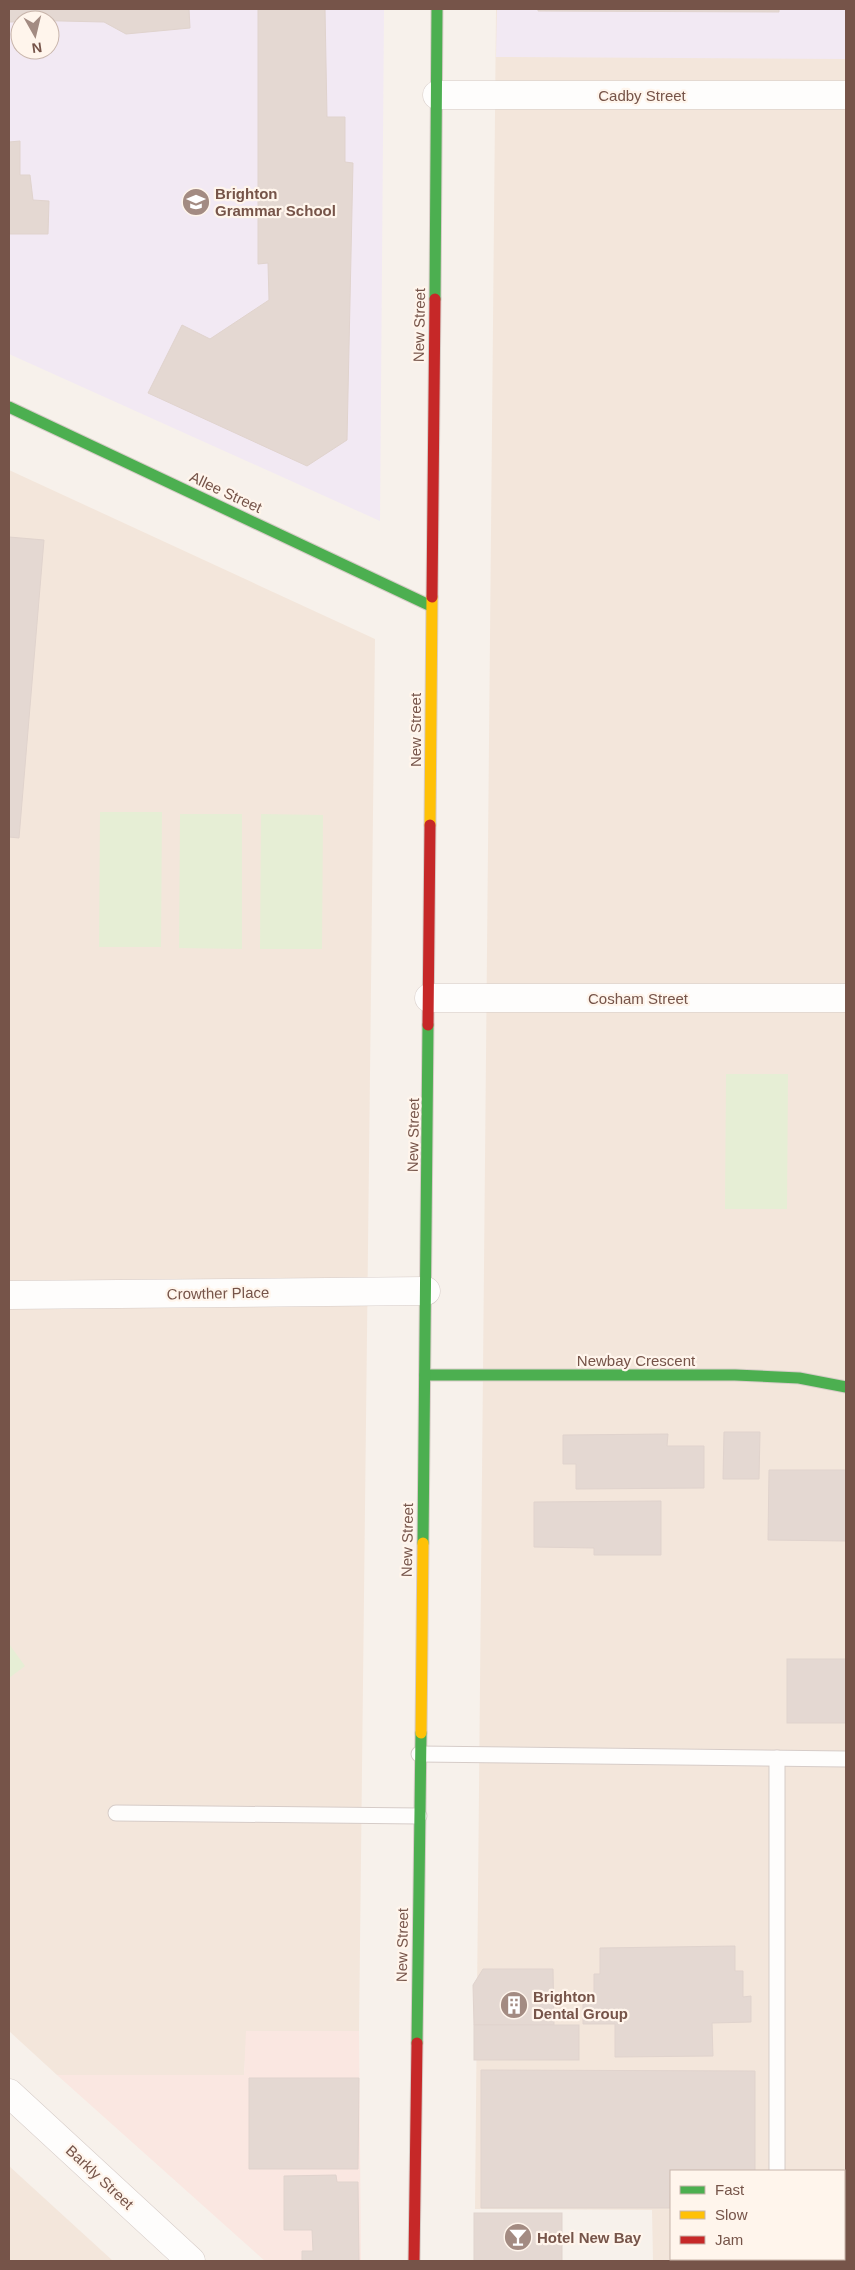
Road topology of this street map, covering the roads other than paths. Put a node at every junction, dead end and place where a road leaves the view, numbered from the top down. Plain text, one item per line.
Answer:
1 (438, 9) edge
2 (437, 95) junction
3 (846, 95) edge
4 (9, 407) edge
5 (431, 606) junction
6 (429, 998) junction
7 (846, 998) edge
8 (426, 1291) junction
9 (9, 1295) edge
10 (425, 1374) junction
11 (846, 1387) edge
12 (419, 1754) junction
13 (777, 1758) junction
14 (846, 1758) edge
15 (116, 1813) dead end
16 (419, 1816) junction
17 (9, 2093) edge
18 (777, 2170) edge
19 (191, 2261) edge
20 (414, 2261) edge

1 - 2 main road, New Street
2 - 3 street, Cadby Street
2 - 5 main road, New Street
4 - 5 main road, Allee Street
5 - 6 main road, New Street
6 - 7 street, Cosham Street
6 - 8 main road, New Street
8 - 9 street, Crowther Place
8 - 10 main road, New Street
10 - 11 main road, Newbay Crescent
10 - 12 main road, New Street
12 - 13 lane
12 - 16 main road, New Street
13 - 14 lane
13 - 18 lane
15 - 16 lane
16 - 20 main road, New Street
17 - 19 street, Barkly Street

